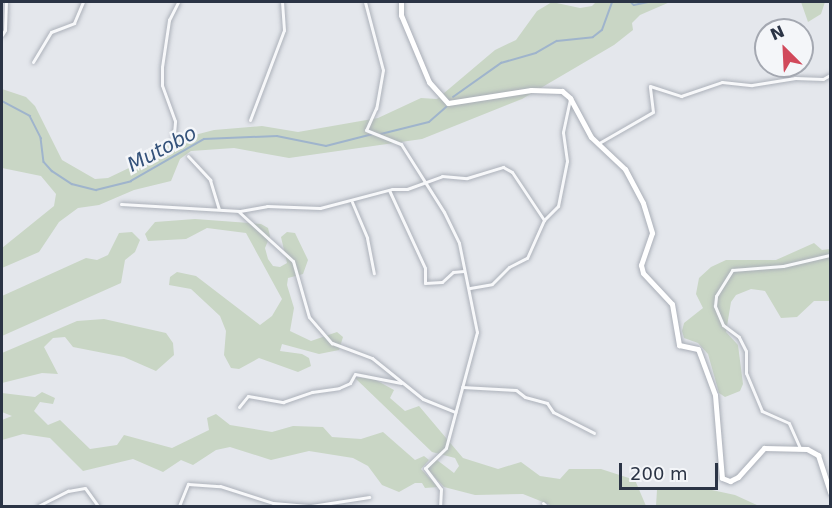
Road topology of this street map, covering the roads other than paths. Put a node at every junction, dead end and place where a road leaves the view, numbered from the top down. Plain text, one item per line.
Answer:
1 (6, 2) edge
2 (83, 2) edge
3 (178, 2) edge
4 (282, 2) edge
5 (365, 2) edge
6 (401, 2) edge
7 (2, 35) edge
8 (33, 62) dead end
9 (831, 75) edge
10 (570, 98) junction
11 (250, 120) dead end
12 (597, 144) junction
13 (173, 145) dead end
14 (188, 156) dead end
15 (424, 182) junction
16 (389, 190) junction
17 (352, 202) junction
18 (121, 204) dead end
19 (219, 208) junction
20 (237, 210) junction
21 (544, 220) junction
22 (831, 255) edge
23 (464, 271) junction
24 (374, 273) dead end
25 (470, 288) junction
26 (402, 384) junction
27 (462, 387) junction
28 (239, 407) dead end
29 (455, 412) junction
30 (594, 433) dead end
31 (800, 448) junction
32 (831, 493) edge
33 (369, 497) dead end
34 (543, 502) dead end
35 (38, 507) edge
36 (98, 507) edge
37 (178, 507) edge
38 (440, 507) edge
39 (546, 507) edge

1 - 7 street
2 - 8 street
3 - 13 street
4 - 11 street
5 - 15 street
6 - 10 main road
9 - 12 street
10 - 12 main road
10 - 21 street
12 - 31 main road
14 - 19 street
15 - 16 street
15 - 21 street
15 - 23 street
16 - 17 street
16 - 23 street
17 - 20 street
17 - 24 street
18 - 19 street
19 - 20 street
20 - 26 street
21 - 25 street
22 - 31 street
23 - 25 street
25 - 27 street
26 - 28 street
26 - 29 street
27 - 29 street
27 - 30 street
29 - 38 street
31 - 32 main road
33 - 37 street
34 - 39 street
35 - 36 street

